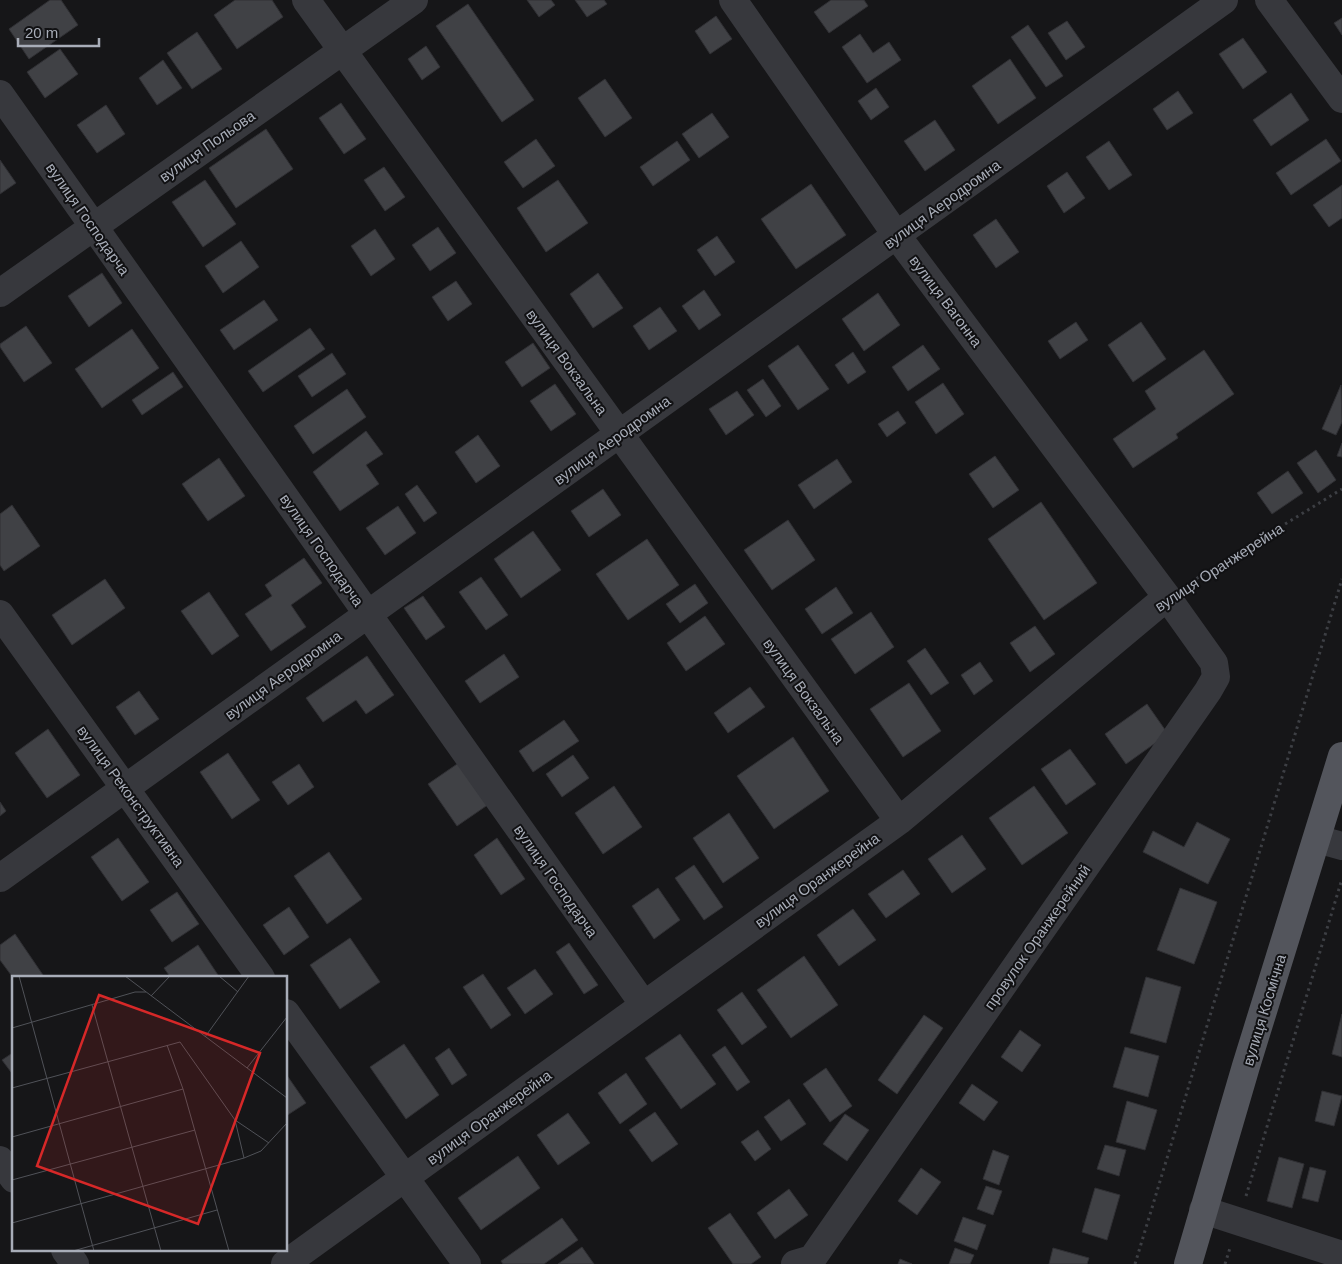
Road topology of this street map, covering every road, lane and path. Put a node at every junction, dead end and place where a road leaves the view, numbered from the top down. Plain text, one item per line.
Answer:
1 (306, 0) edge
2 (414, 0) edge
3 (733, 0) edge
4 (1224, 0) edge
5 (1269, 0) edge
6 (342, 51) junction
7 (0, 94) edge
8 (1342, 100) edge
9 (94, 227) junction
10 (897, 236) junction
11 (0, 293) edge
12 (619, 435) junction
13 (1342, 489) edge
14 (1342, 579) edge
15 (1167, 597) junction
16 (0, 614) edge
17 (368, 615) junction
18 (1342, 756) edge
19 (125, 788) junction
20 (899, 821) junction
21 (1330, 842) edge
22 (0, 878) edge
23 (1342, 879) edge
24 (260, 976) edge
25 (644, 1005) junction
26 (288, 1016) edge
27 (0, 1160) edge
28 (12, 1176) edge
29 (405, 1178) junction
30 (1203, 1210) junction
31 (1238, 1222) junction
32 (66, 1252) edge
33 (1342, 1255) edge
34 (807, 1262) edge
35 (75, 1264) edge
36 (285, 1264) edge
37 (467, 1264) edge
38 (1135, 1264) edge
39 (1188, 1264) edge
40 (1225, 1264) edge

1 - 6 street, вулиця Вокзальна
2 - 6 street, вулиця Польова
3 - 10 street, вулиця Вагонна
4 - 10 street, вулиця Аеродромна
5 - 8 street
6 - 9 street, вулиця Польова
6 - 12 street, вулиця Вокзальна
7 - 9 street, вулиця Господарча
9 - 11 street, вулиця Польова
9 - 17 street, вулиця Господарча
10 - 12 street, вулиця Аеродромна
10 - 15 street, вулиця Вагонна
12 - 17 street, вулиця Аеродромна
12 - 20 street, вулиця Вокзальна
13 - 15 path, вулиця Оранжерейна
14 - 38 path
15 - 20 street, вулиця Оранжерейна
15 - 34 street, провулок Оранжерейний
16 - 19 street, вулиця Реконструктивна
17 - 19 street, вулиця Аеродромна
17 - 25 street, вулиця Господарча
18 - 21 main road, вулиця Космічна
19 - 22 street, вулиця Аеродромна
19 - 24 street, вулиця Реконструктивна
20 - 25 street, вулиця Оранжерейна
21 - 30 main road, вулиця Космічна
23 - 31 path
25 - 29 street, вулиця Оранжерейна
26 - 29 street
27 - 28 street
29 - 36 street, вулиця Оранжерейна
29 - 37 street
30 - 31 street
30 - 39 main road, вулиця Космічна
31 - 33 street
31 - 40 path
32 - 35 street

